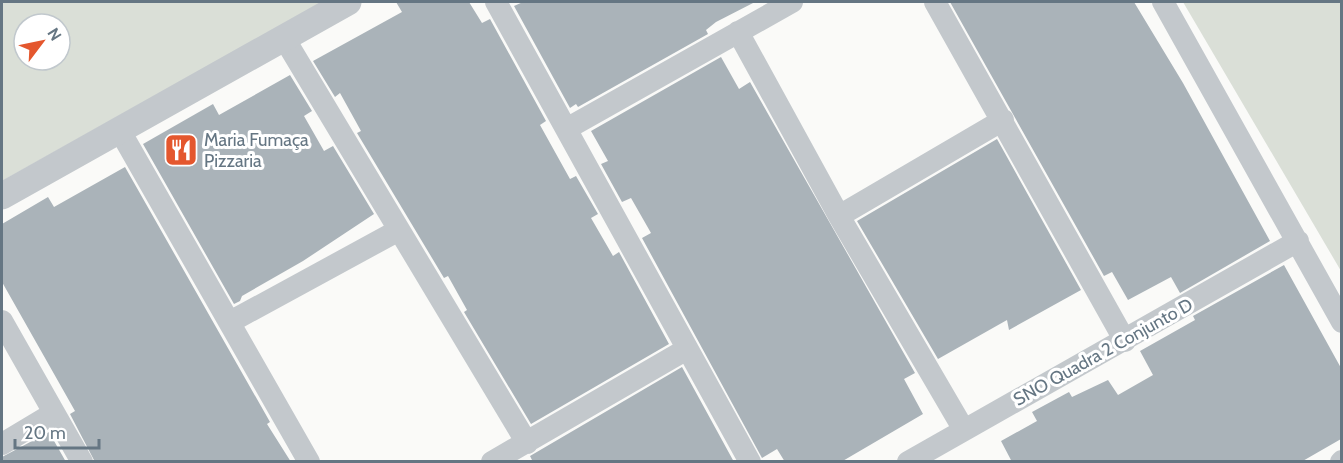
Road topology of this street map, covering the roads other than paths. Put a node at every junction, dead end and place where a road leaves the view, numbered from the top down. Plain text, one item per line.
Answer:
1 (348, 2) edge
2 (496, 2) edge
3 (792, 2) edge
4 (935, 2) edge
5 (1163, 2) edge
6 (738, 32) junction
7 (284, 38) junction
8 (1003, 120) junction
9 (568, 128) junction
10 (120, 131) junction
11 (2, 196) edge
12 (839, 216) junction
13 (399, 230) junction
14 (1298, 241) junction
15 (2, 321) edge
16 (230, 322) junction
17 (1341, 322) edge
18 (1125, 341) junction
19 (687, 350) junction
20 (54, 413) junction
21 (963, 430) junction
22 (527, 443) junction
23 (2, 444) edge
24 (82, 462) edge
25 (309, 462) edge
26 (492, 462) edge
27 (750, 462) edge
28 (908, 462) edge

1 - 7 street
2 - 9 street
3 - 6 street
4 - 8 street
5 - 14 street
6 - 9 street
6 - 12 street
7 - 10 street
7 - 13 street
8 - 12 street
8 - 18 street
9 - 19 street
10 - 11 street
10 - 16 street
12 - 21 street
13 - 16 street
13 - 22 street
14 - 17 street
14 - 18 street, SNO Quadra 2 Conjunto D
15 - 20 street
16 - 25 street
18 - 21 street, SNO Quadra 2 Conjunto D
19 - 22 street
19 - 27 street
20 - 23 street
20 - 24 street
21 - 28 street, SNO Quadra 2 Conjunto D
22 - 26 street

